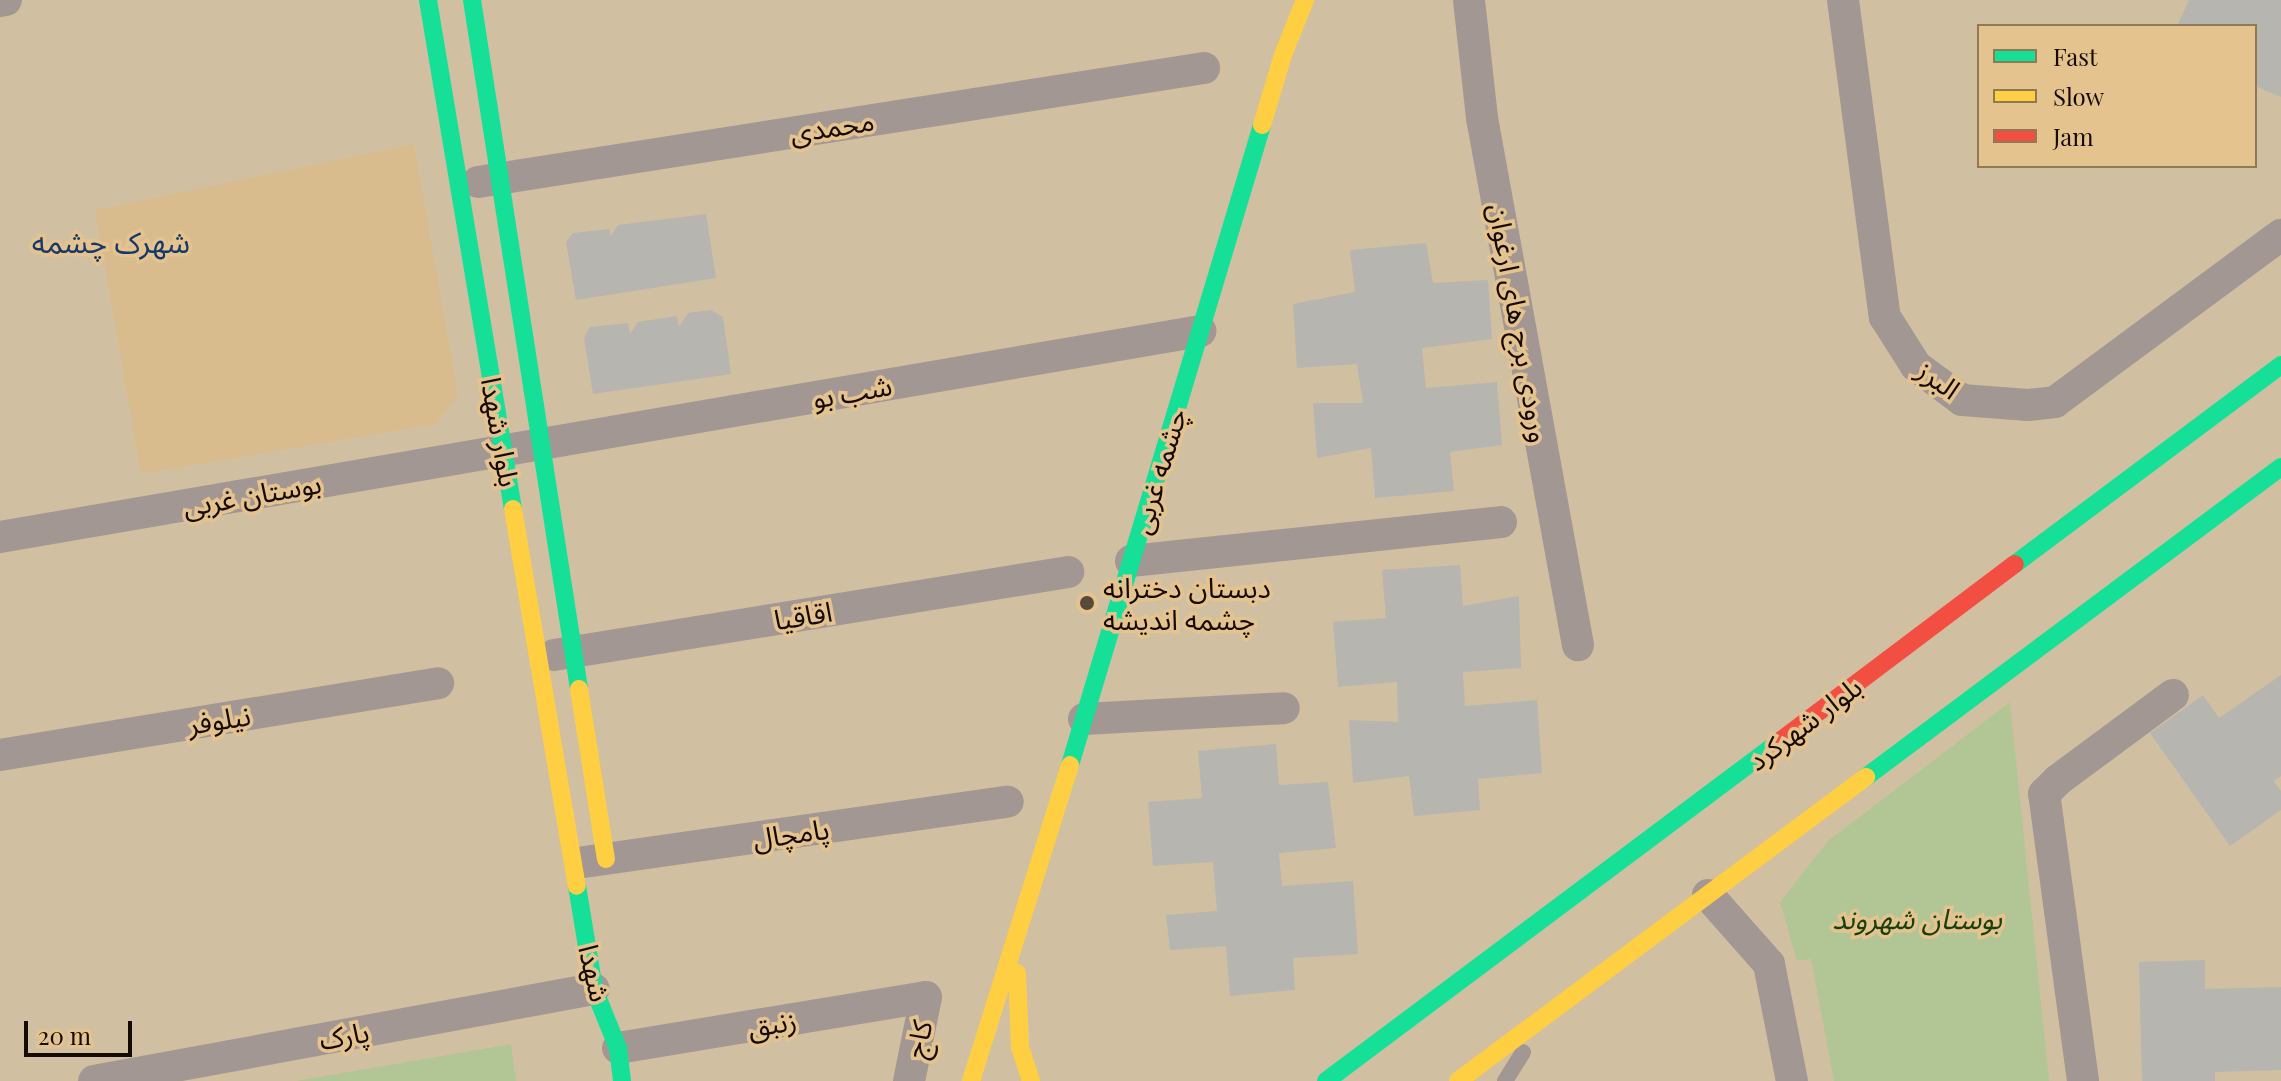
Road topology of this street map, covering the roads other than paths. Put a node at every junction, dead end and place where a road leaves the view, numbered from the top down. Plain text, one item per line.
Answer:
1 (428, 0) edge
2 (472, 0) edge
3 (1305, 0) edge
4 (1469, 0) edge
5 (1843, 0) edge
6 (1204, 68) dead end
7 (500, 178) junction
8 (459, 185) junction
9 (2281, 235) edge
10 (1200, 331) junction
11 (2281, 365) edge
12 (541, 445) junction
13 (504, 450) junction
14 (2281, 467) edge
15 (1501, 522) dead end
16 (0, 537) edge
17 (1131, 561) junction
18 (1068, 572) dead end
19 (1578, 645) dead end
20 (574, 652) junction
21 (539, 658) junction
22 (438, 683) dead end
23 (2173, 695) dead end
24 (1284, 708) dead end
25 (1084, 719) junction
26 (0, 755) edge
27 (1008, 802) dead end
28 (606, 859) junction
29 (573, 864) junction
30 (1708, 895) junction
31 (1016, 945) junction
32 (594, 989) junction
33 (926, 997) joint
34 (1557, 1008) junction
35 (618, 1048) junction
36 (94, 1081) edge
37 (622, 1081) edge
38 (909, 1081) edge
39 (971, 1081) edge
40 (1031, 1081) edge
41 (1326, 1081) edge
42 (1458, 1081) edge
43 (1505, 1081) edge
44 (1792, 1081) edge
45 (2083, 1081) edge

1 - 8 street, بلوار شهدا
2 - 7 street, بلوار شهدا
3 - 10 street, چشمه غربی
4 - 19 street, ورودی برج های ارغوان
5 - 9 street, البرز
6 - 7 street, محمدی
7 - 8 street, محمدی
7 - 12 street, بلوار شهدا
8 - 13 street, بلوار شهدا
10 - 12 street, شب بو
10 - 17 street, چشمه غربی
11 - 41 street, بلوار شهرکرد
12 - 13 street, شب بو
12 - 20 street, بلوار شهدا
13 - 16 street, بوستان غربی
13 - 21 street, بلوار شهدا
14 - 30 street
15 - 17 street
17 - 25 street, چشمه غربی
18 - 20 street, اقاقیا
20 - 21 street, اقاقیا
20 - 28 street, بلوار شهدا
21 - 29 street, بلوار شهدا
22 - 26 street, نیلوفر
23 - 45 street
24 - 25 street
25 - 31 street, چشمه غربی
27 - 28 street, پامچال
28 - 29 street, پامچال
29 - 32 street, شهدا
30 - 34 street
30 - 44 street
31 - 39 street, چشمه غربی
31 - 40 street
32 - 35 street, شهدا
32 - 36 street, پارک
33 - 35 street, زنبق
33 - 38 street, کاج
34 - 42 street
34 - 43 lane
35 - 37 street, شهدا

